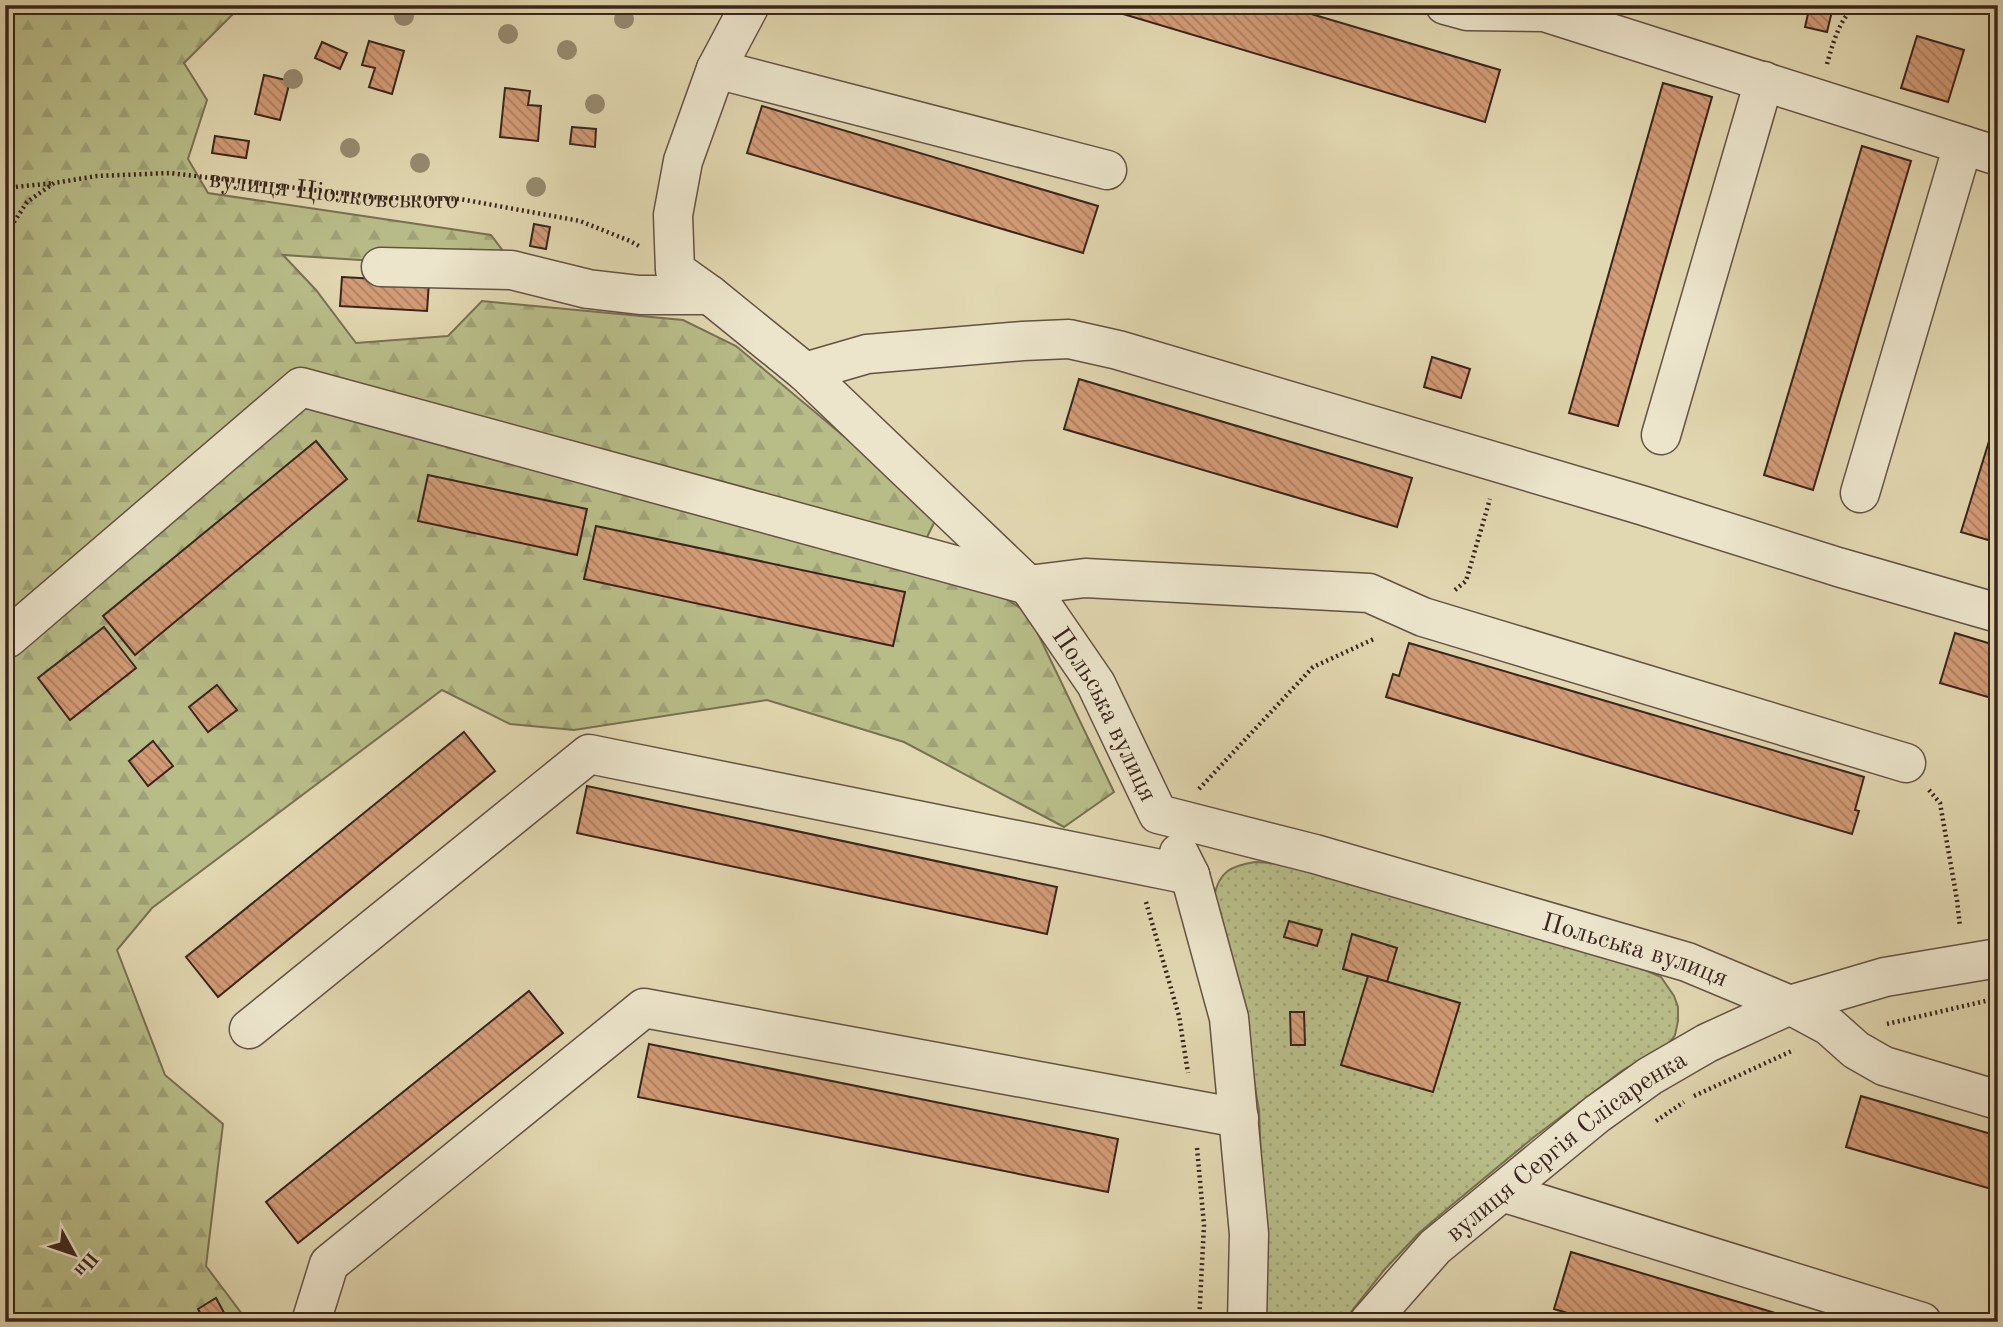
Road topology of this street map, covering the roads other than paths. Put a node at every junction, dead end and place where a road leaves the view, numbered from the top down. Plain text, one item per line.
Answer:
1 (750, 5) edge
2 (1445, 5) edge
3 (716, 69) junction
4 (1764, 81) junction
5 (1980, 150) edge
6 (1107, 170) dead end
7 (381, 267) dead end
8 (710, 295) junction
9 (805, 372) junction
10 (1661, 435) dead end
11 (1860, 493) dead end
12 (1028, 585) junction
13 (1998, 613) edge
14 (8, 638) dead end
15 (1906, 763) dead end
16 (1158, 814) junction
17 (1190, 875) junction
18 (1998, 958) edge
19 (1790, 1005) junction
20 (249, 1029) dead end
21 (1998, 1100) edge
22 (1239, 1118) junction
23 (1502, 1192) junction
24 (311, 1322) edge
25 (1247, 1322) edge
26 (1369, 1322) edge
27 (1922, 1322) edge

1 - 3 street
2 - 4 street
3 - 6 street
3 - 8 street, Польська вулиця
4 - 5 street
4 - 10 street
5 - 11 street
7 - 8 street
8 - 9 street, Польська вулиця
9 - 12 street, Польська вулиця
9 - 13 street
12 - 14 street
12 - 15 street
12 - 16 street, Польська вулиця
16 - 17 street
16 - 19 street, Польська вулиця
17 - 20 street
17 - 22 street
18 - 19 street
19 - 21 street, Польська вулиця
19 - 23 street, вулиця Сергія Слісаренка
22 - 24 street
22 - 25 street
23 - 26 street, вулиця Сергія Слісаренка
23 - 27 street

